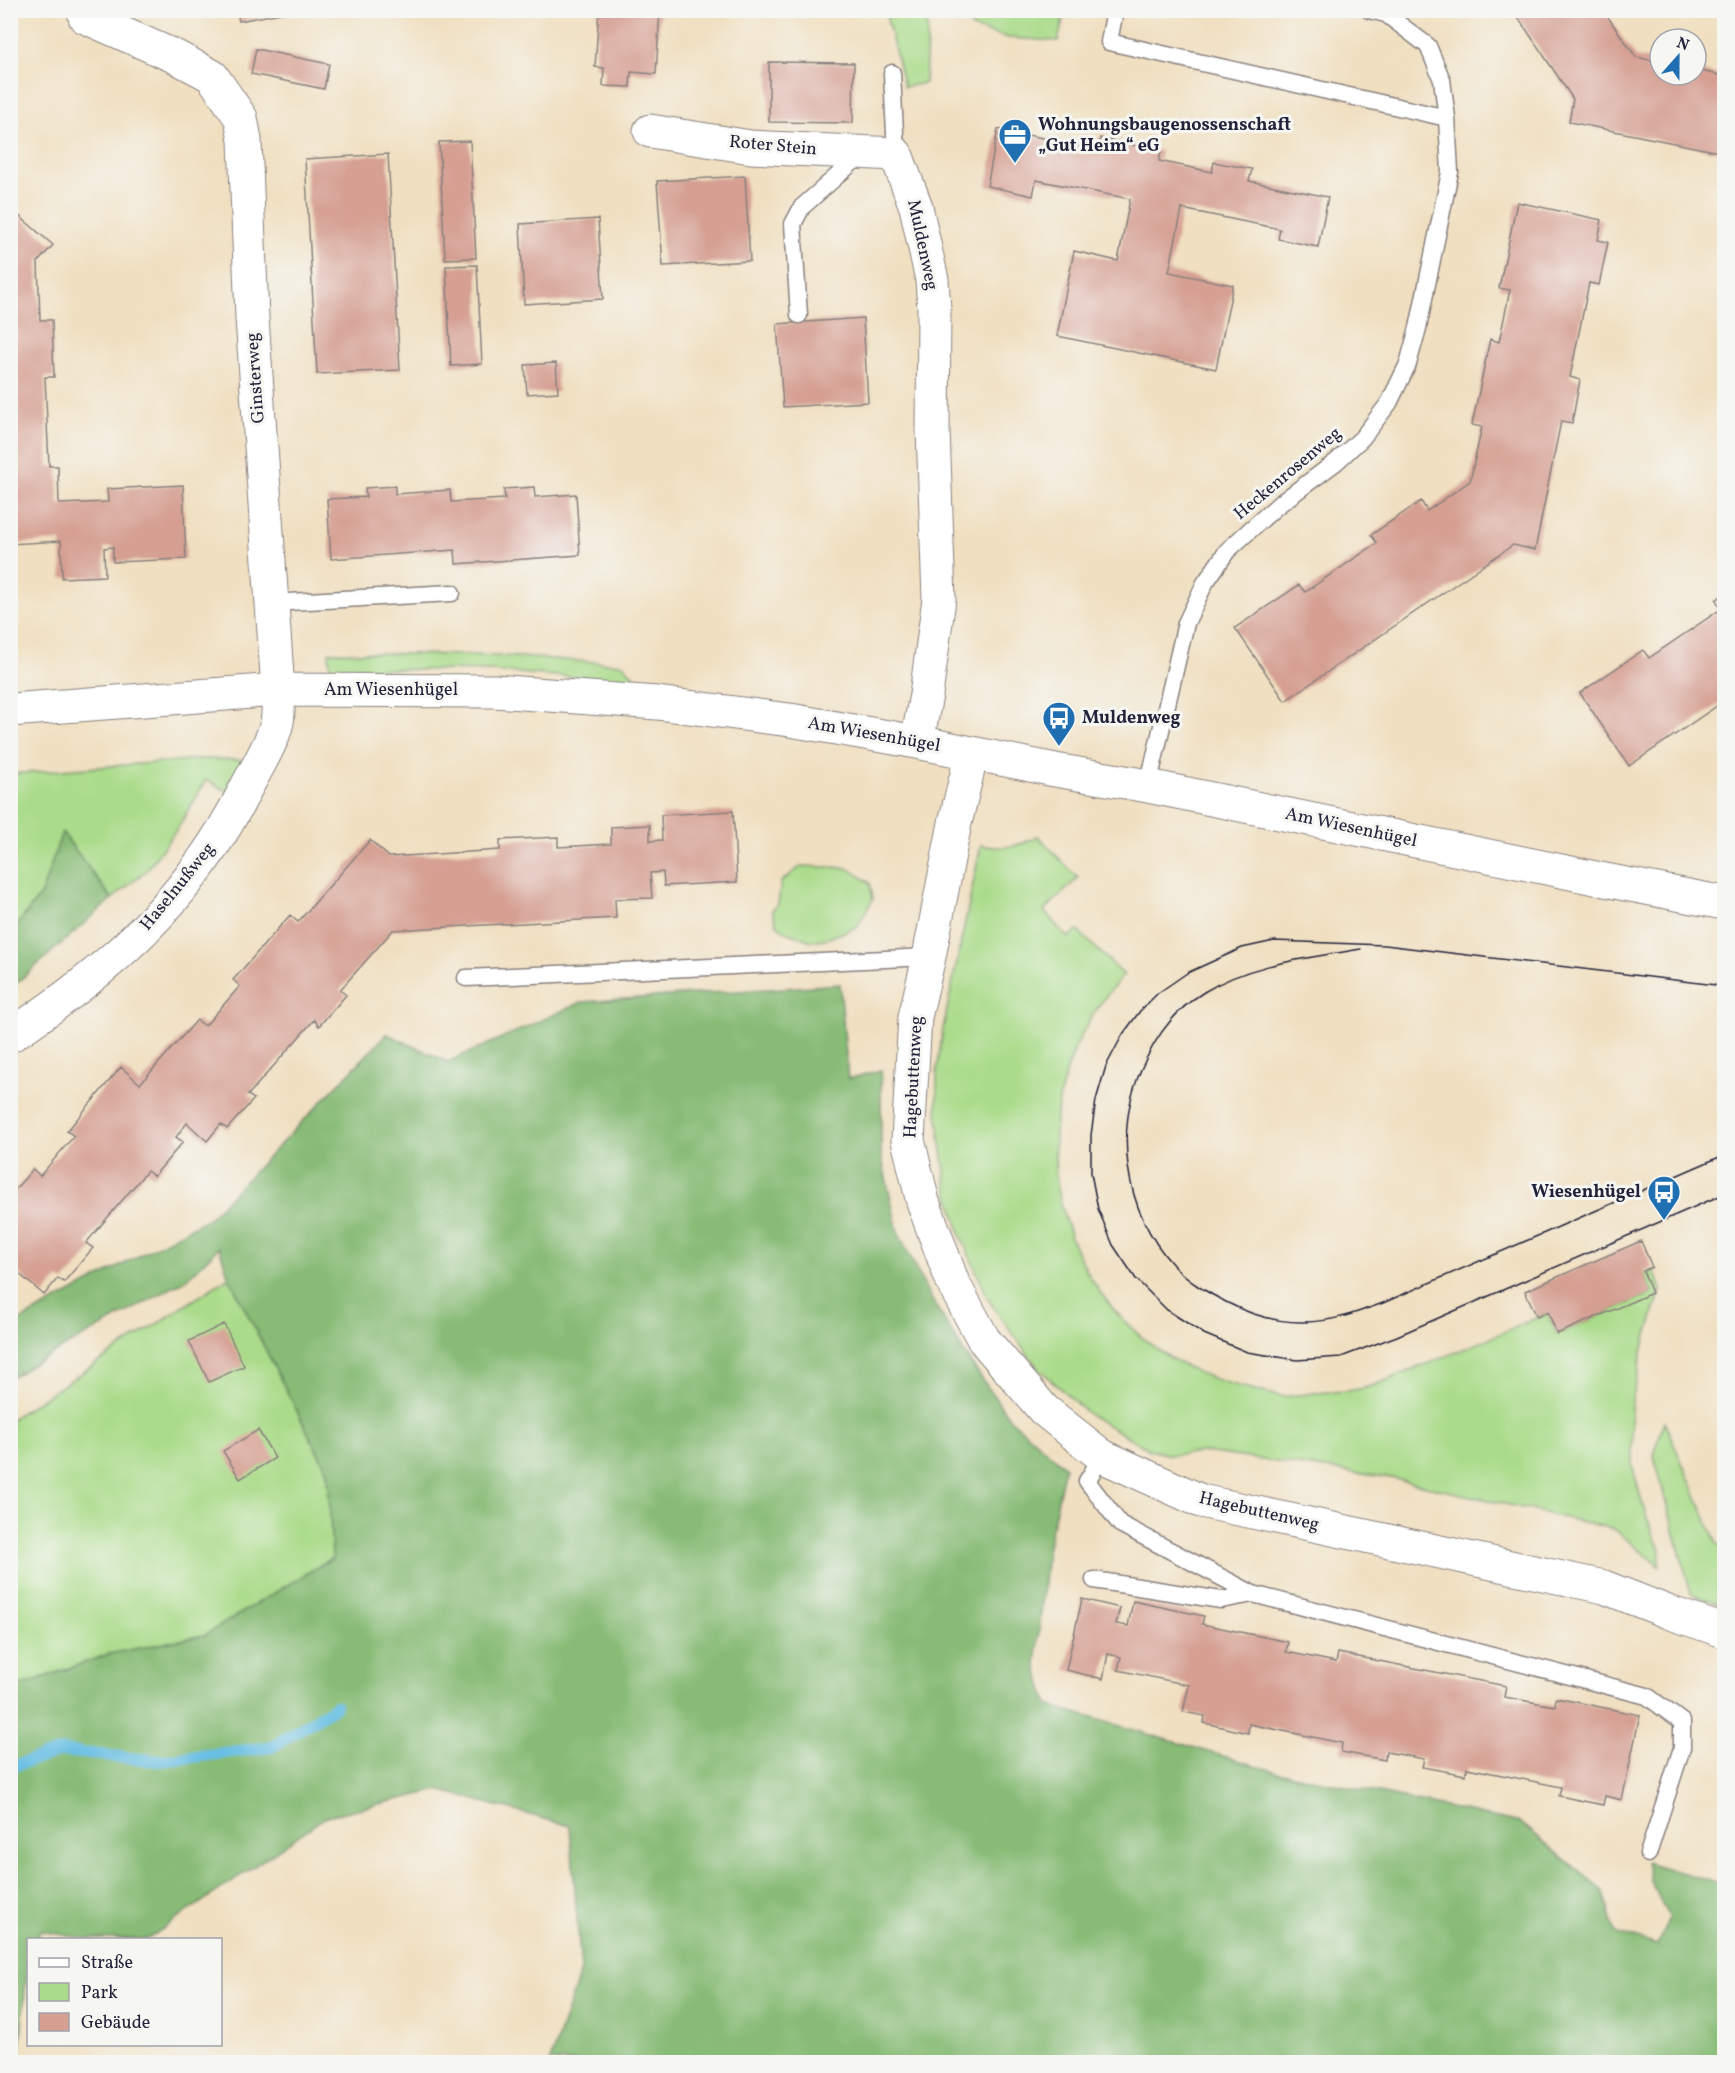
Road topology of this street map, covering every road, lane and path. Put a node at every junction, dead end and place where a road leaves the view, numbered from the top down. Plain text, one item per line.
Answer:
1 (1115, 10) edge
2 (1369, 10) edge
3 (81, 12) edge
4 (892, 73) dead end
5 (1447, 118) junction
6 (650, 131) dead end
7 (863, 153) junction
8 (896, 154) junction
9 (799, 315) dead end
10 (452, 593) dead end
11 (271, 603) junction
12 (278, 690) junction
13 (10, 710) edge
14 (917, 741) junction
15 (972, 753) junction
16 (1148, 786) junction
17 (1725, 903) edge
18 (930, 957) junction
19 (465, 978) dead end
20 (10, 1036) edge
21 (1102, 1456) junction
22 (1094, 1580) dead end
23 (1253, 1594) junction
24 (1725, 1631) edge
25 (1648, 1854) dead end

1 - 5 lane
2 - 5 lane, Heckenrosenweg
3 - 11 street, Ginsterweg
4 - 8 lane, Muldenweg
5 - 16 lane, Heckenrosenweg
6 - 7 street, Roter Stein
7 - 8 street, Roter Stein
7 - 9 lane
8 - 14 street, Muldenweg
10 - 11 lane
11 - 12 street, Ginsterweg
12 - 13 street, Am Wiesenhügel
12 - 14 street, Am Wiesenhügel
12 - 20 street, Haselnußweg
14 - 15 street, Am Wiesenhügel
15 - 16 street, Am Wiesenhügel
15 - 18 street, Hagebuttenweg
16 - 17 street, Am Wiesenhügel
18 - 19 lane
18 - 21 street, Hagebuttenweg
21 - 23 lane
21 - 24 street, Hagebuttenweg
22 - 23 lane
23 - 25 lane

